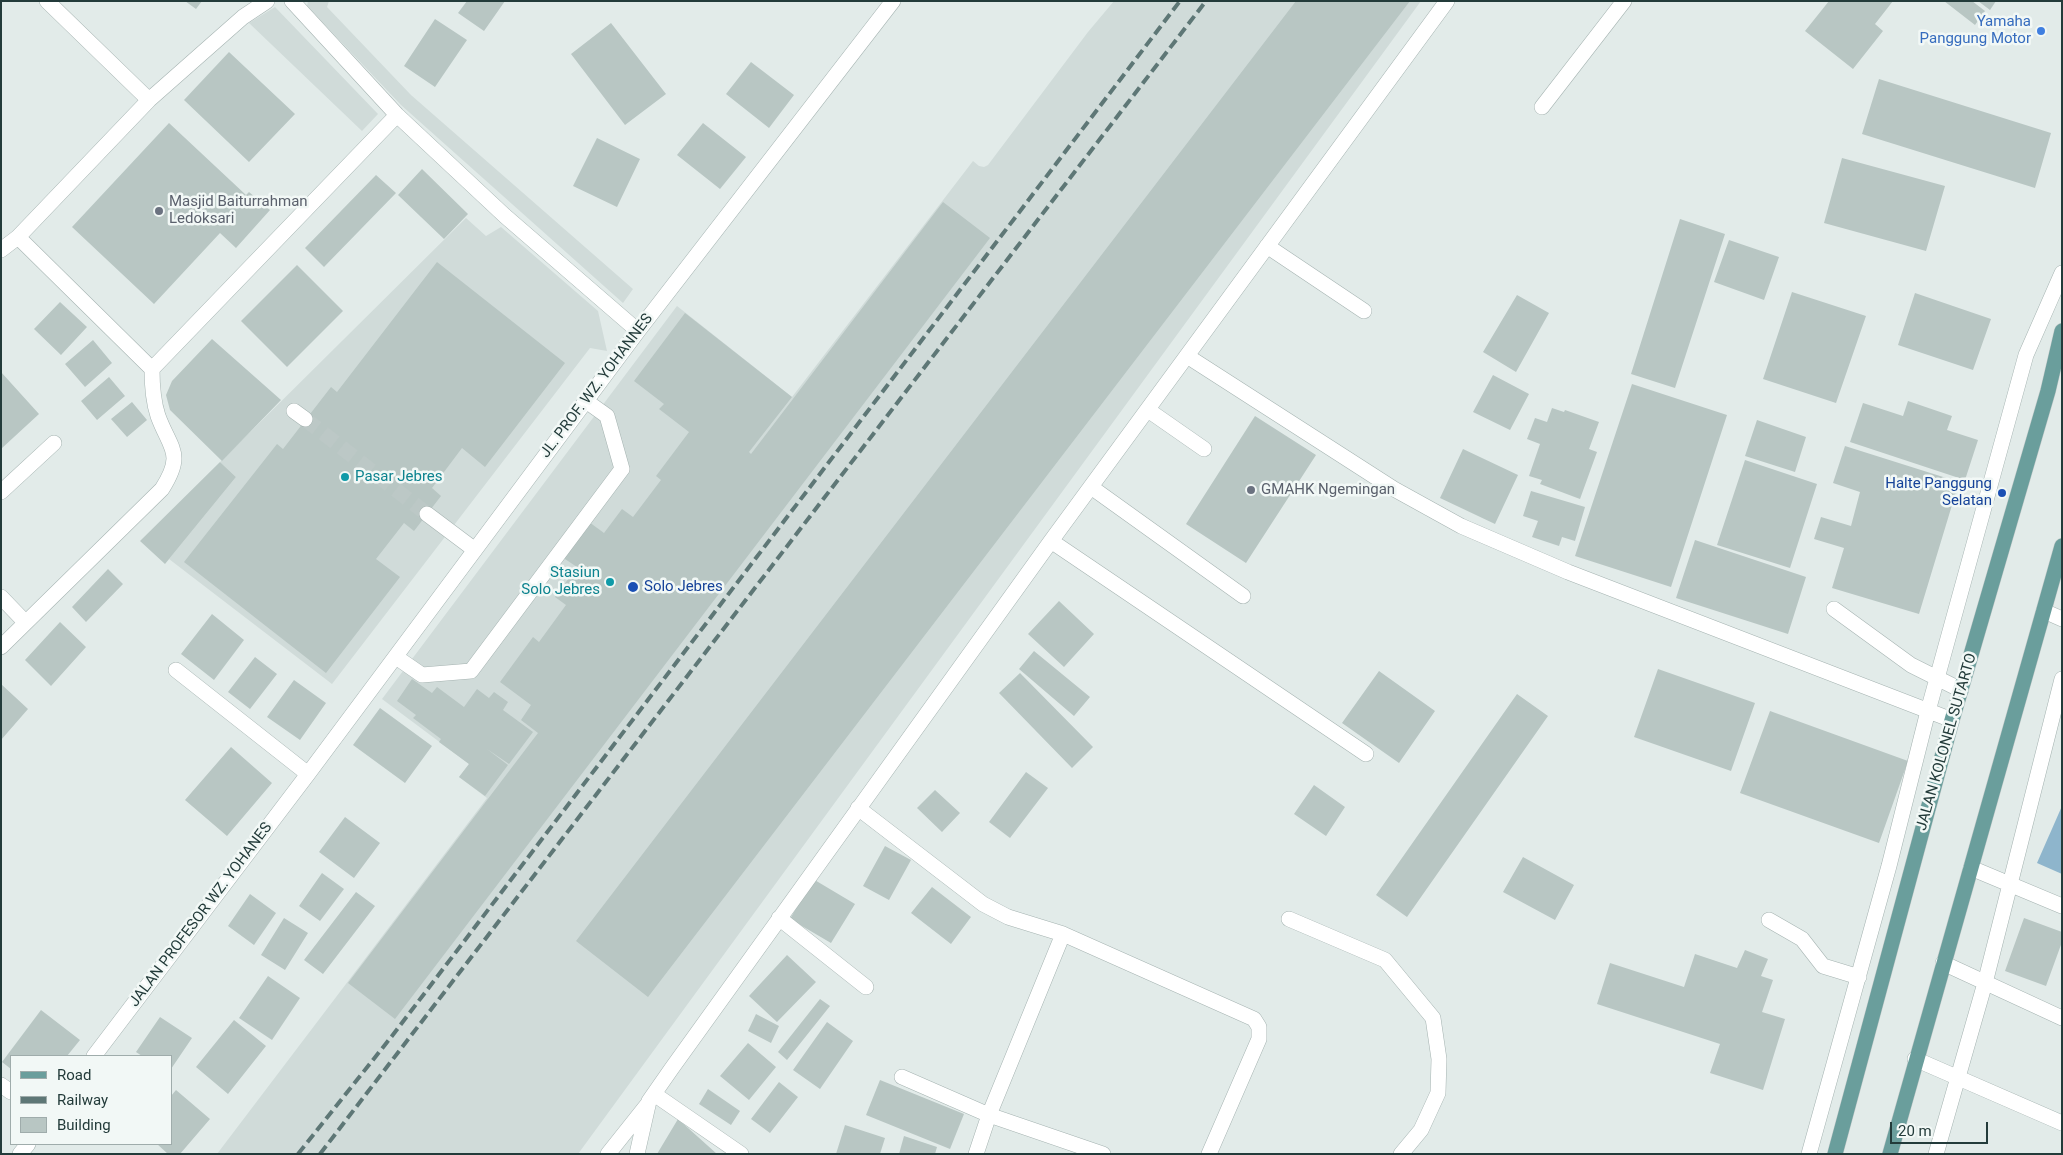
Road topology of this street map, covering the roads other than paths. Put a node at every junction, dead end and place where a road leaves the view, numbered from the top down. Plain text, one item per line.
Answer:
1 (47, 1) edge
2 (267, 1) edge
3 (292, 1) edge
4 (893, 1) edge
5 (1447, 1) edge
6 (1624, 1) edge
7 (149, 100) junction
8 (1542, 107) dead end
9 (397, 114) junction
10 (18, 237) junction
11 (1268, 246) junction
12 (1, 250) edge
13 (2062, 273) edge
14 (1364, 311) dead end
15 (638, 331) junction
16 (2062, 331) edge
17 (1187, 356) junction
18 (152, 369) junction
19 (586, 400) junction
20 (1148, 410) junction
21 (54, 443) dead end
22 (1204, 449) dead end
23 (1091, 487) junction
24 (1, 492) edge
25 (427, 514) tunnel mouth
26 (1051, 541) junction
27 (2062, 546) edge
28 (475, 550) junction
29 (1242, 596) dead end
30 (1, 597) edge
31 (1834, 609) dead end
32 (2044, 611) junction
33 (2062, 619) edge
34 (25, 622) junction
35 (1, 647) edge
36 (396, 657) junction
37 (176, 670) dead end
38 (1937, 678) junction
39 (2062, 679) edge
40 (1960, 690) junction
41 (1928, 710) junction
42 (1952, 720) junction
43 (1366, 754) dead end
44 (308, 774) junction
45 (858, 808) junction
46 (1889, 866) junction
47 (1971, 868) junction
48 (1910, 875) junction
49 (2010, 885) junction
50 (2062, 906) edge
51 (779, 918) junction
52 (1288, 918) dead end
53 (1769, 920) dead end
54 (1063, 934) junction
55 (1942, 963) junction
56 (1859, 977) junction
57 (1985, 982) junction
58 (866, 987) dead end
59 (2062, 1018) edge
60 (95, 1055) edge
61 (1915, 1059) junction
62 (902, 1077) dead end
63 (1959, 1078) junction
64 (652, 1098) junction
65 (989, 1115) junction
66 (2062, 1123) edge
67 (608, 1154) edge
68 (637, 1154) edge
69 (741, 1154) edge
70 (976, 1154) edge
71 (1103, 1154) edge
72 (1209, 1154) edge
73 (1401, 1154) edge
74 (1810, 1154) edge
75 (1835, 1154) edge
76 (1890, 1154) edge
77 (1936, 1154) edge

1 - 7 street
2 - 7 street
3 - 9 street
4 - 15 street, JL. PROF. WZ. YOHANNES
5 - 11 street
6 - 8 street
7 - 10 street
9 - 15 street
9 - 18 street
10 - 12 street
10 - 18 street
11 - 14 street
11 - 17 street
13 - 38 street
15 - 19 street, JL. PROF. WZ. YOHANNES
16 - 40 main road, JALAN KOLONEL SUTARTO
17 - 20 street
17 - 41 street
18 - 34 street
19 - 28 street, JL. PROF. WZ. YOHANNES
19 - 36 street
20 - 22 street
20 - 23 street
21 - 24 street
23 - 26 street
23 - 29 street
25 - 28 street
26 - 43 street
26 - 45 street
27 - 32 main road
28 - 36 street, JL. PROF. WZ. YOHANNES
30 - 34 street
31 - 38 street
32 - 33 street
32 - 47 main road
34 - 35 street
36 - 44 street, JL. PROF. WZ. YOHANNES
37 - 44 street
38 - 40 street
38 - 41 street
39 - 49 street
40 - 42 main road, JALAN KOLONEL SUTARTO
41 - 42 street
41 - 46 street
42 - 48 main road, JALAN KOLONEL SUTARTO
44 - 60 street, JALAN PROFESOR WZ. YOHANES
45 - 51 street
45 - 54 street
46 - 48 street
46 - 56 street
47 - 49 street
47 - 55 main road
48 - 75 main road, JALAN KOLONEL SUTARTO
49 - 50 street
49 - 57 street
51 - 58 street
51 - 64 street
52 - 73 street
53 - 56 street
54 - 65 street
54 - 72 street
55 - 57 street
55 - 61 main road
56 - 74 street
57 - 59 street
57 - 63 street
61 - 63 street
61 - 76 main road
62 - 65 street
63 - 66 street
63 - 77 street
64 - 67 street
64 - 68 street
64 - 69 street
65 - 70 street
65 - 71 street

